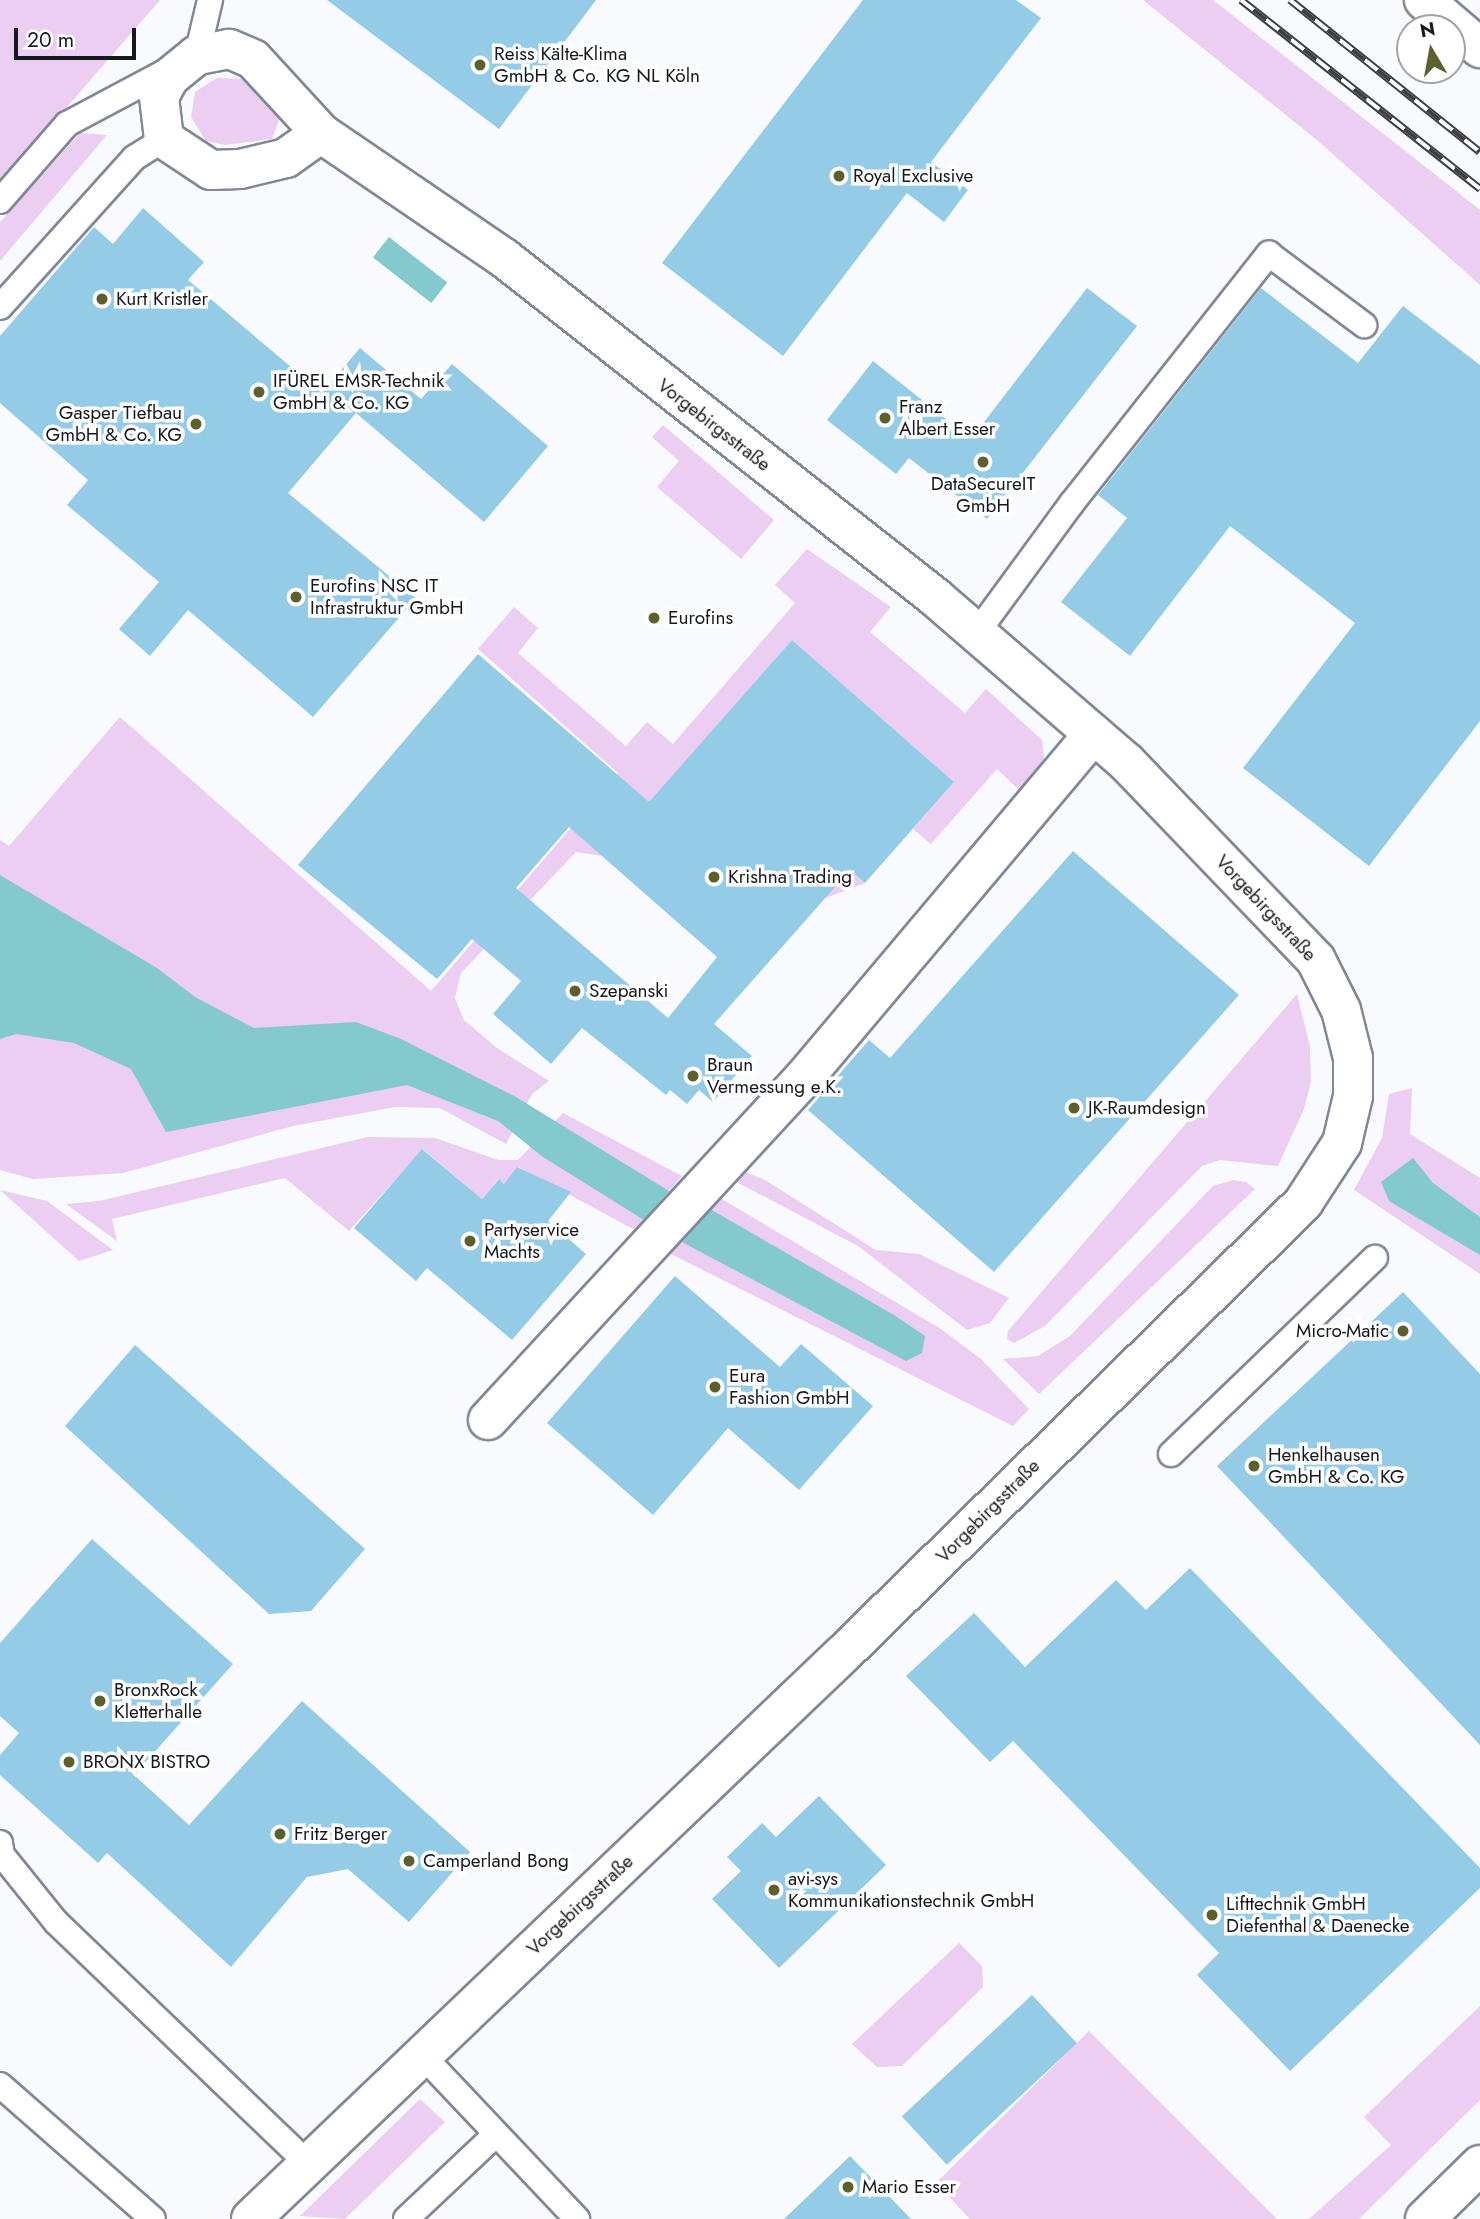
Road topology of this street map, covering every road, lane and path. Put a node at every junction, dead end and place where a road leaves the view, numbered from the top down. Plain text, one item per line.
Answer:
1 (210, 0) edge
2 (1424, 0) edge
3 (1480, 48) edge
4 (197, 55) junction
5 (321, 133) junction
6 (164, 139) junction
7 (0, 201) edge
8 (0, 307) edge
9 (1363, 325) dead end
10 (976, 634) junction
11 (1094, 734) junction
12 (1375, 1258) dead end
13 (488, 1420) dead end
14 (1171, 1454) dead end
15 (0, 1843) edge
16 (422, 2055) junction
17 (0, 2085) edge
18 (495, 2135) junction
19 (308, 2164) junction
20 (1480, 2165) edge
21 (264, 2215) edge
22 (153, 2219) edge
23 (406, 2219) edge
24 (577, 2219) edge
25 (1425, 2219) edge

1 - 4 lane
2 - 3 street
4 - 5 street, Vorgebirgsstraße
4 - 6 street
4 - 7 lane, Vorgebirgsstraße
5 - 6 street
5 - 10 street, Vorgebirgsstraße
6 - 8 lane
9 - 10 lane
10 - 11 street, Vorgebirgsstraße
11 - 13 street
11 - 16 street, Vorgebirgsstraße
12 - 14 lane
15 - 19 lane
16 - 18 lane
16 - 19 street, Vorgebirgsstraße
17 - 22 lane
18 - 23 lane
18 - 24 lane
19 - 21 street, Vorgebirgsstraße
20 - 25 street

